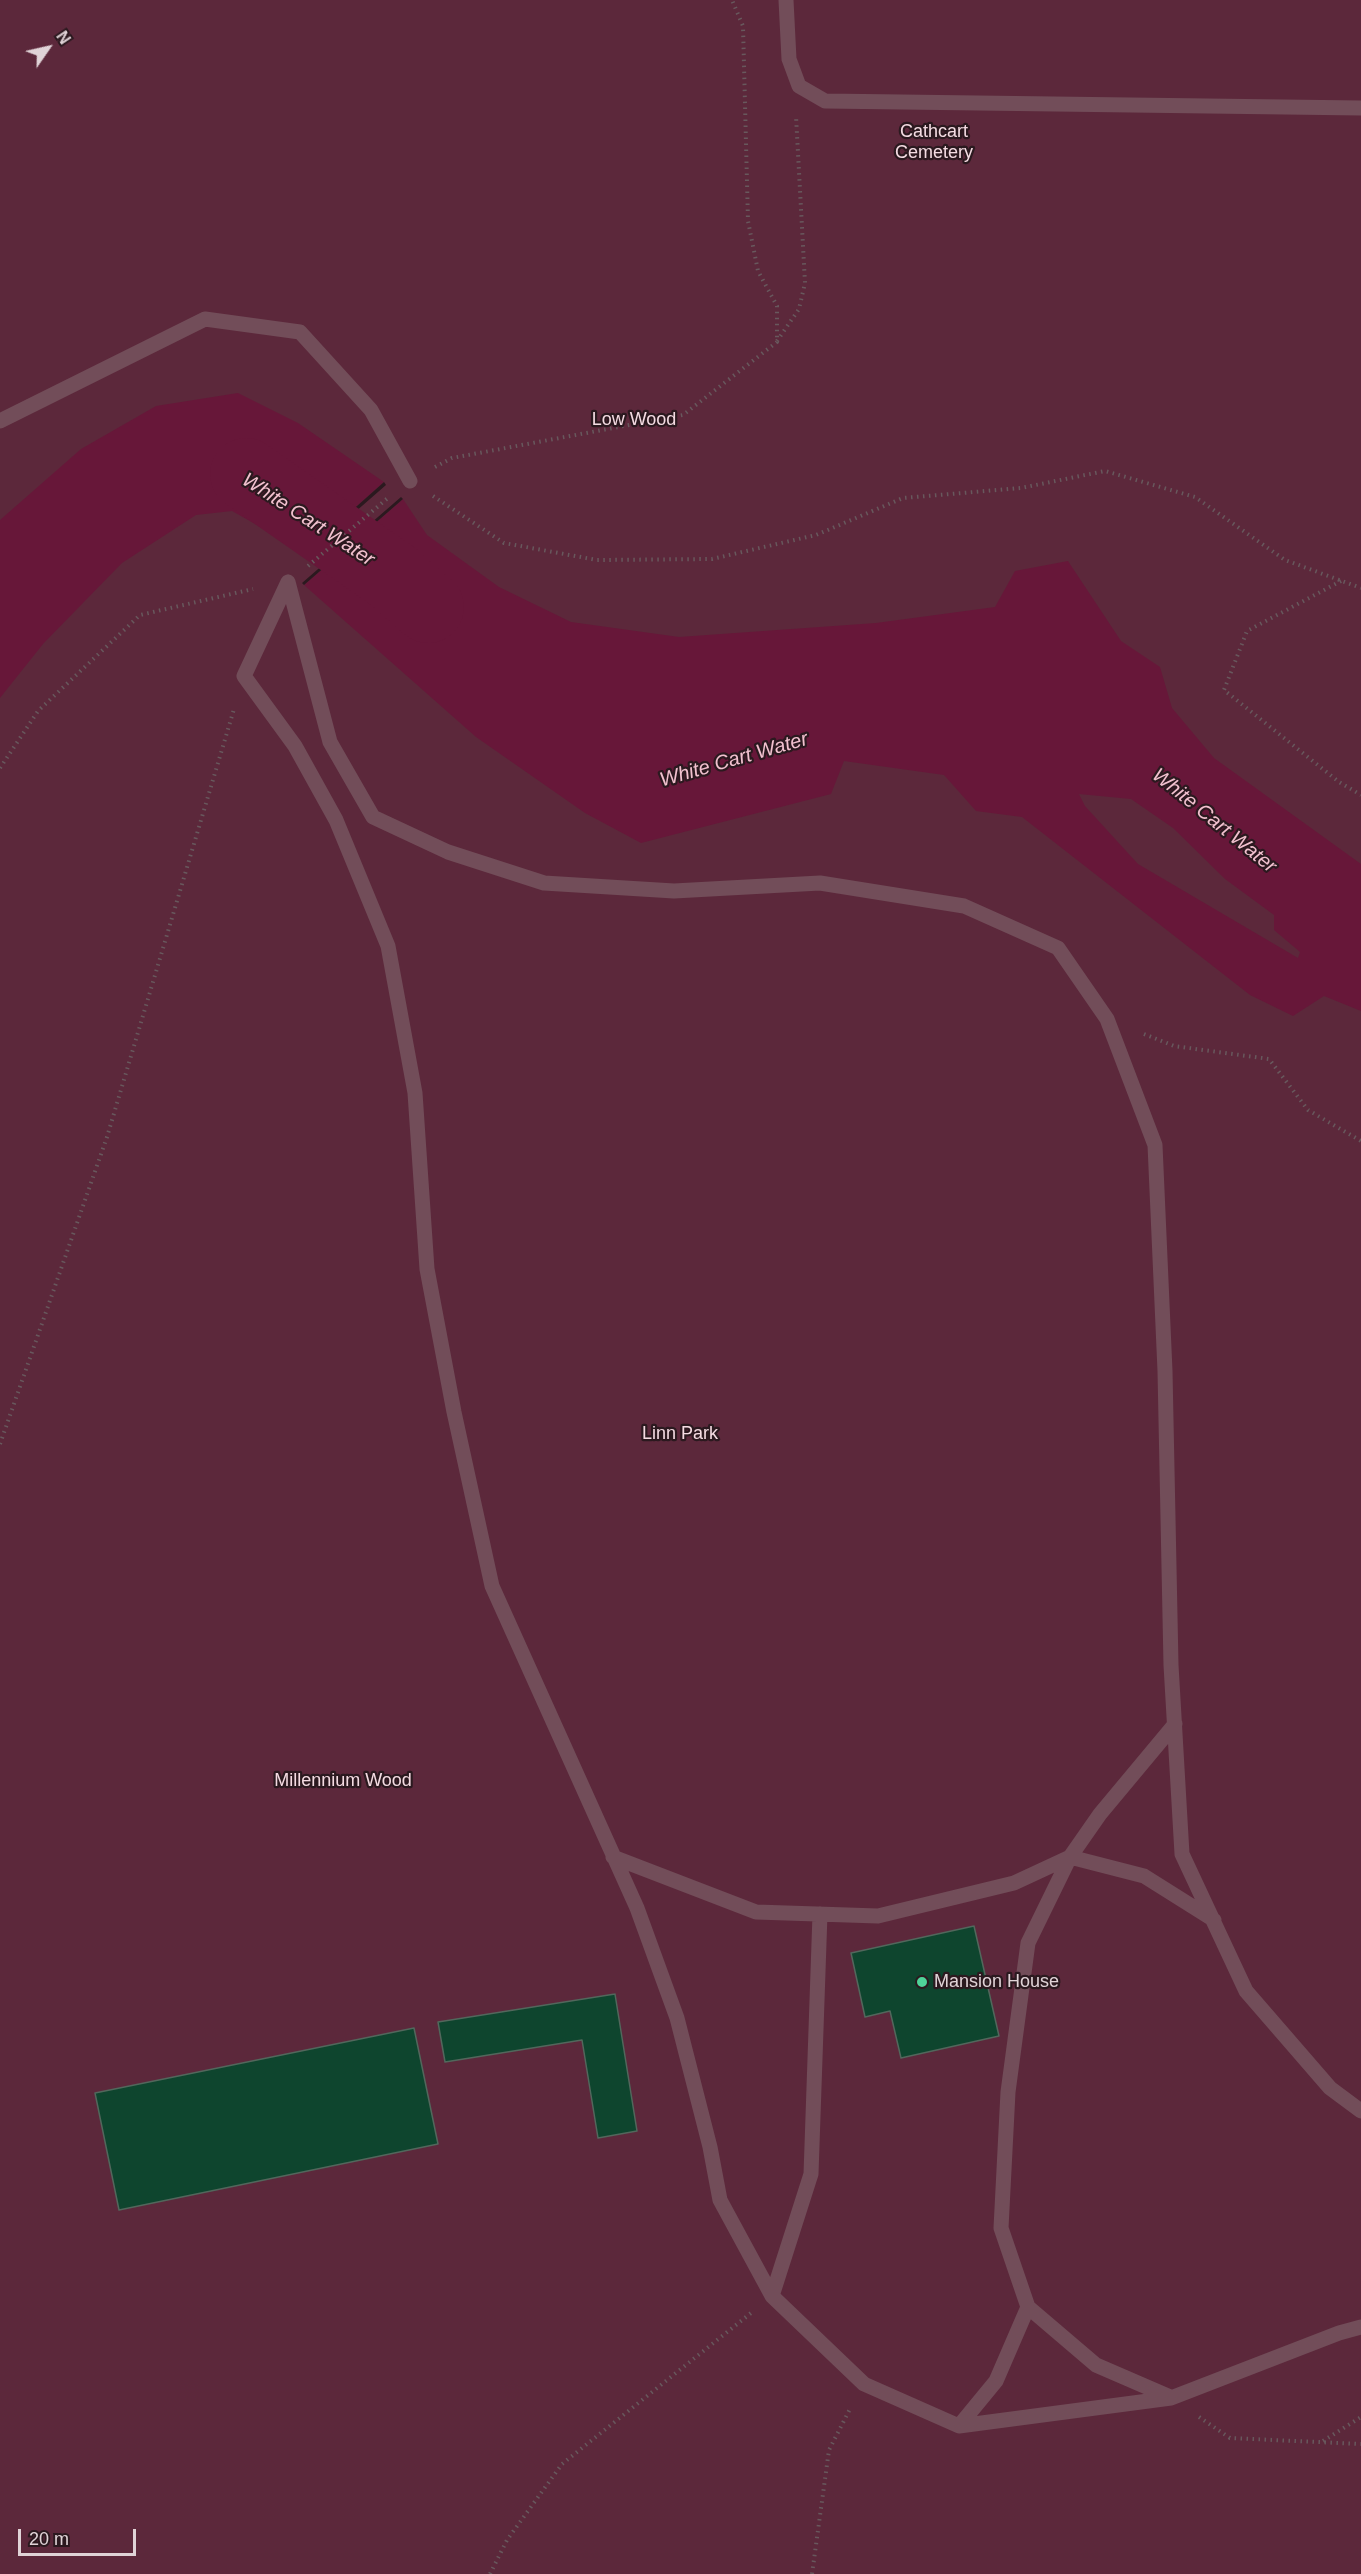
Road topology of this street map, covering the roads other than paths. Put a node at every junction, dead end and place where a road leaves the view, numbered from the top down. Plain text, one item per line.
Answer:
1 (786, 0) edge
2 (1361, 108) edge
3 (0, 421) edge
4 (410, 481) road end
5 (1175, 1724) junction
6 (614, 1857) junction
7 (1071, 1857) junction
8 (820, 1914) junction
9 (1214, 1920) junction
10 (1361, 2111) edge
11 (772, 2296) junction
12 (1028, 2307) junction
13 (1361, 2327) edge
14 (1171, 2398) junction
15 (959, 2426) junction

1 - 2 lane
3 - 4 lane
5 - 6 lane
5 - 7 lane
5 - 9 lane
6 - 8 lane
6 - 11 lane
7 - 8 lane
7 - 9 lane
7 - 12 lane
8 - 11 lane
9 - 10 lane
11 - 15 lane
12 - 14 lane
12 - 15 lane
13 - 14 lane
14 - 15 lane

